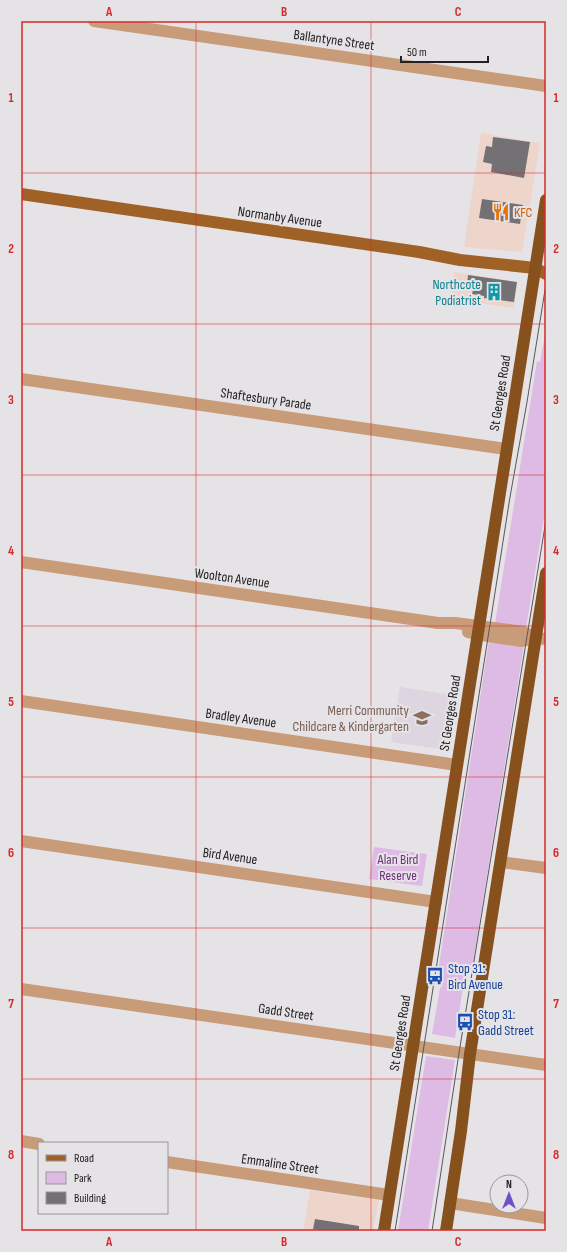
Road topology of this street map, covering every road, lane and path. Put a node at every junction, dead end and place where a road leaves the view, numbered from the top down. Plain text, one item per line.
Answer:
1 (94, 21) edge
2 (546, 86) edge
3 (21, 194) edge
4 (546, 200) edge
5 (541, 265) edge
6 (546, 274) edge
7 (21, 379) edge
8 (506, 449) junction
9 (21, 562) edge
10 (546, 573) edge
11 (478, 630) junction
12 (541, 638) edge
13 (21, 701) edge
14 (457, 765) junction
15 (21, 841) edge
16 (501, 862) junction
17 (546, 868) edge
18 (436, 902) junction
19 (21, 989) edge
20 (413, 1046) junction
21 (470, 1054) junction
22 (546, 1065) edge
23 (21, 1141) edge
24 (38, 1144) edge
25 (168, 1162) edge
26 (389, 1195) junction
27 (450, 1203) junction
28 (546, 1218) edge
29 (384, 1231) edge
30 (446, 1231) edge

1 - 2 street, Ballantyne Street
3 - 5 main road, Normanby Avenue
4 - 5 highway, St Georges Road
5 - 6 main road, Normanby Avenue
5 - 8 highway, St Georges Road
7 - 8 street, Shaftesbury Parade
8 - 11 highway, St Georges Road
9 - 11 street, Woolton Avenue
10 - 12 highway
11 - 12 street, Woolton Avenue
11 - 14 highway, St Georges Road
12 - 16 highway
13 - 14 street, Bradley Avenue
14 - 18 highway, St Georges Road
15 - 18 street, Bird Avenue
16 - 17 street
16 - 21 highway
18 - 20 highway, St Georges Road
19 - 20 street, Gadd Street
20 - 21 street, Gadd Street
20 - 26 highway, St Georges Road
21 - 22 street, Gadd Street
21 - 27 highway
23 - 24 street
25 - 26 street, Emmaline Street
26 - 29 highway, St Georges Road
27 - 28 street
27 - 30 highway

